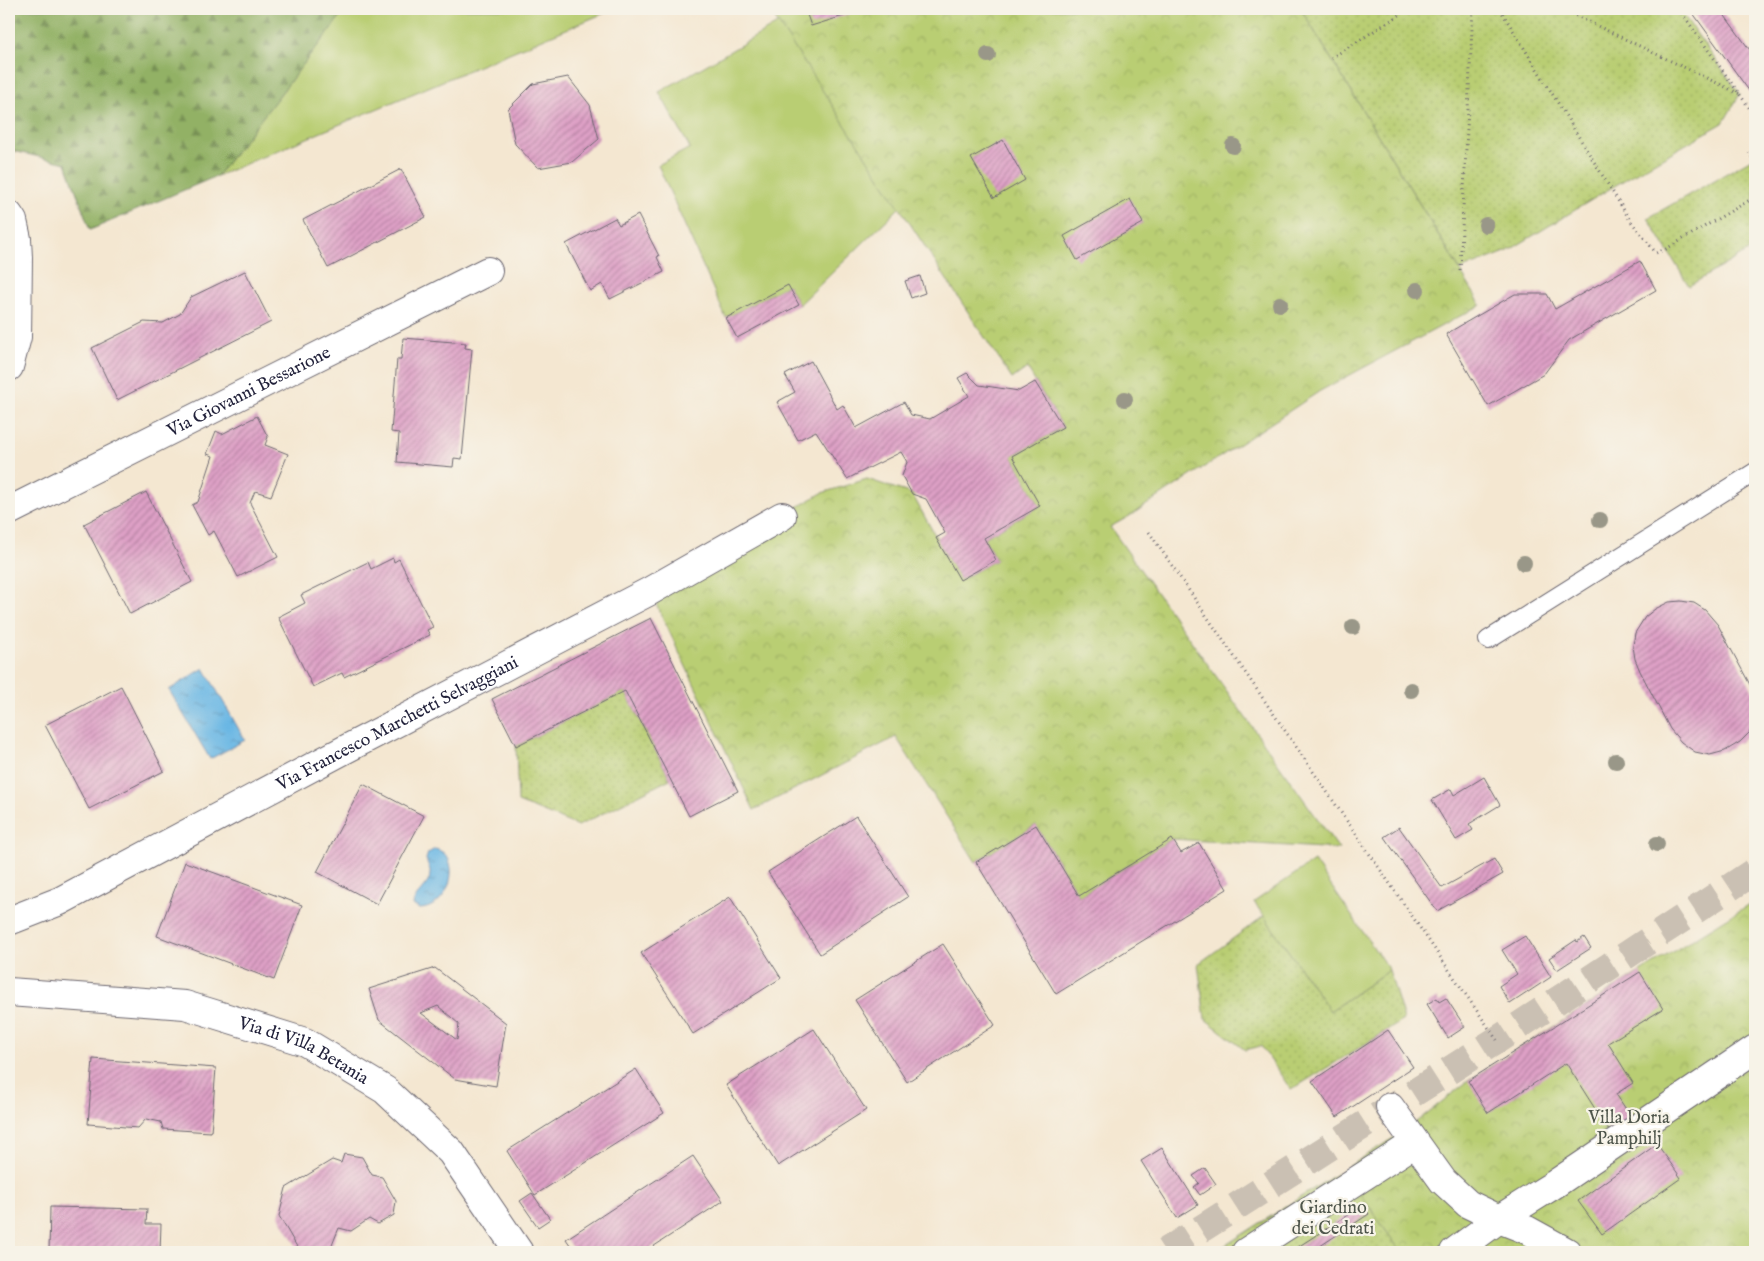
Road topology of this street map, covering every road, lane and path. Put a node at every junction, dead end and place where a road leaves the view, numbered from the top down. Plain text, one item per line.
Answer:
1 (1409, 9) edge
2 (1473, 9) edge
3 (1500, 9) edge
4 (1562, 9) edge
5 (1679, 9) edge
6 (1331, 58) dead end
7 (1740, 94) junction
8 (1755, 116) edge
9 (1749, 152) dead end
10 (1755, 162) edge
11 (1755, 197) edge
12 (9, 216) edge
13 (488, 270) dead end
14 (1460, 270) dead end
15 (9, 367) edge
16 (1755, 472) edge
17 (9, 511) edge
18 (782, 516) dead end
19 (1149, 532) dead end
20 (1488, 640) dead end
21 (9, 921) edge
22 (9, 992) edge
23 (1497, 1040) dead end
24 (1755, 1049) edge
25 (1390, 1107) dead end
26 (1410, 1137) junction
27 (1499, 1219) junction
28 (519, 1252) edge
29 (1246, 1252) edge
30 (1454, 1252) edge
31 (1566, 1252) edge

1 - 6 path
2 - 14 path
3 - 11 path
4 - 7 path
5 - 7 path
7 - 8 path
9 - 10 path
12 - 15 street
13 - 17 street, Via Giovanni Bessarione
16 - 20 lane
18 - 21 street, Via Francesco Marchetti Selvaggiani
19 - 23 path
22 - 28 street, Via di Villa Betania
24 - 27 street
25 - 26 street
26 - 27 street
26 - 29 street
27 - 30 street
27 - 31 street

